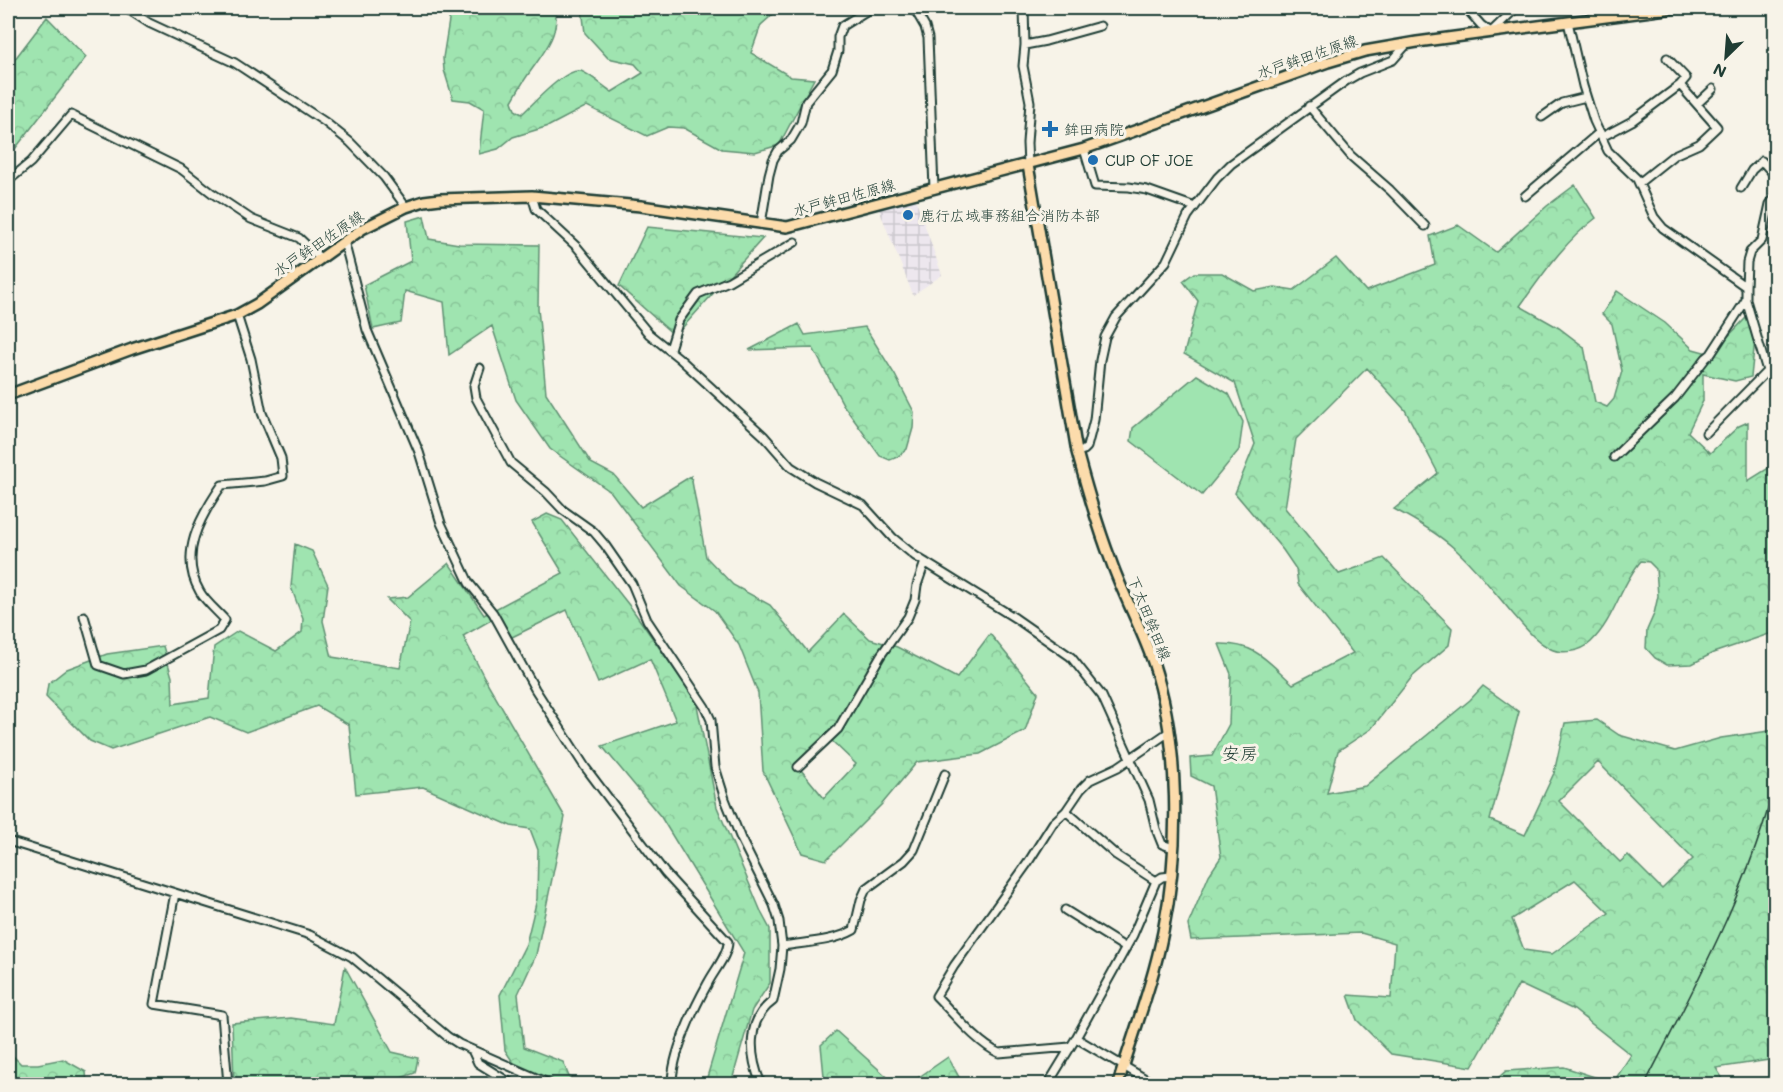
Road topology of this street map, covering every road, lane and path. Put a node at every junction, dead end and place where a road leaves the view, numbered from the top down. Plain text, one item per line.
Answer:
1 (126, 8) edge
2 (871, 8) edge
3 (914, 8) edge
4 (1024, 8) edge
5 (1466, 8) edge
6 (1516, 8) edge
7 (1674, 8) edge
8 (1568, 22) junction
9 (1100, 26) dead end
10 (1491, 32) junction
11 (1407, 44) junction
12 (1025, 45) junction
13 (1667, 58) dead end
14 (1680, 85) junction
15 (1713, 89) dead end
16 (1586, 98) junction
17 (1697, 104) junction
18 (1309, 106) junction
19 (1542, 117) dead end
20 (1601, 134) junction
21 (1084, 149) junction
22 (1028, 165) junction
23 (1776, 177) edge
24 (8, 181) edge
25 (1639, 183) junction
26 (1741, 188) dead end
27 (934, 189) junction
28 (532, 196) junction
29 (1525, 196) dead end
30 (1776, 196) edge
31 (406, 207) junction
32 (1195, 207) junction
33 (761, 224) junction
34 (1425, 226) dead end
35 (344, 241) junction
36 (795, 242) dead end
37 (320, 258) junction
38 (1746, 287) junction
39 (1746, 300) junction
40 (237, 315) junction
41 (670, 349) junction
42 (480, 368) dead end
43 (8, 395) edge
44 (1706, 433) dead end
45 (1077, 452) junction
46 (1614, 457) dead end
47 (925, 562) junction
48 (84, 615) dead end
49 (1169, 732) junction
50 (1131, 758) junction
51 (798, 766) dead end
52 (945, 774) dead end
53 (1066, 811) junction
54 (8, 840) edge
55 (1173, 848) junction
56 (1171, 876) junction
57 (1156, 881) junction
58 (175, 893) junction
59 (1065, 910) dead end
60 (782, 946) junction
61 (1126, 948) junction
62 (1076, 1038) junction
63 (1070, 1047) junction
64 (472, 1050) junction
65 (1123, 1066) junction
66 (1776, 1078) edge
67 (228, 1084) edge
68 (513, 1084) edge
69 (550, 1084) edge
70 (672, 1084) edge
71 (761, 1084) edge
72 (1048, 1084) edge
73 (1118, 1084) edge
74 (1154, 1084) edge
75 (1767, 1084) edge

1 - 31 street
2 - 33 street
3 - 27 street
4 - 12 street
5 - 10 street
6 - 10 street
7 - 8 main road, 水戸鉾田佐原線
8 - 10 main road, 水戸鉾田佐原線
8 - 16 street
9 - 12 street
10 - 11 main road, 水戸鉾田佐原線
11 - 18 street
11 - 21 main road, 水戸鉾田佐原線
12 - 22 street
13 - 14 street
14 - 17 street
14 - 20 street
15 - 17 street
16 - 19 street
16 - 20 street
17 - 25 street
18 - 32 street
18 - 34 street
20 - 25 street
20 - 29 street
21 - 22 main road, 水戸鉾田佐原線
21 - 32 street
22 - 27 main road, 水戸鉾田佐原線
22 - 45 main road, 下太田鉾田線
23 - 26 street
24 - 37 street
25 - 38 street
27 - 33 main road, 水戸鉾田佐原線
28 - 31 main road, 水戸鉾田佐原線
28 - 33 main road, 水戸鉾田佐原線
28 - 41 street
30 - 38 street
31 - 35 main road, 水戸鉾田佐原線
32 - 45 street
35 - 37 main road, 水戸鉾田佐原線
35 - 70 street
36 - 41 street
37 - 40 main road, 水戸鉾田佐原線
38 - 39 street
39 - 44 street
39 - 46 street
40 - 43 main road, 水戸鉾田佐原線
40 - 48 street
41 - 47 street
42 - 60 street
45 - 49 main road, 下太田鉾田線
47 - 50 street
47 - 51 street
49 - 50 street
49 - 55 main road, 下太田鉾田線
50 - 53 street
50 - 55 street
52 - 60 street
53 - 57 street
53 - 63 street
54 - 58 street
55 - 56 main road, 下太田鉾田線
56 - 57 street
56 - 65 main road, 下太田鉾田線
57 - 61 street
58 - 64 street
58 - 67 street
59 - 61 street
60 - 71 street
61 - 62 street
62 - 63 street
62 - 65 street
63 - 72 street
64 - 68 street
64 - 69 street
65 - 73 main road, 下太田鉾田線
65 - 74 street
66 - 75 street

